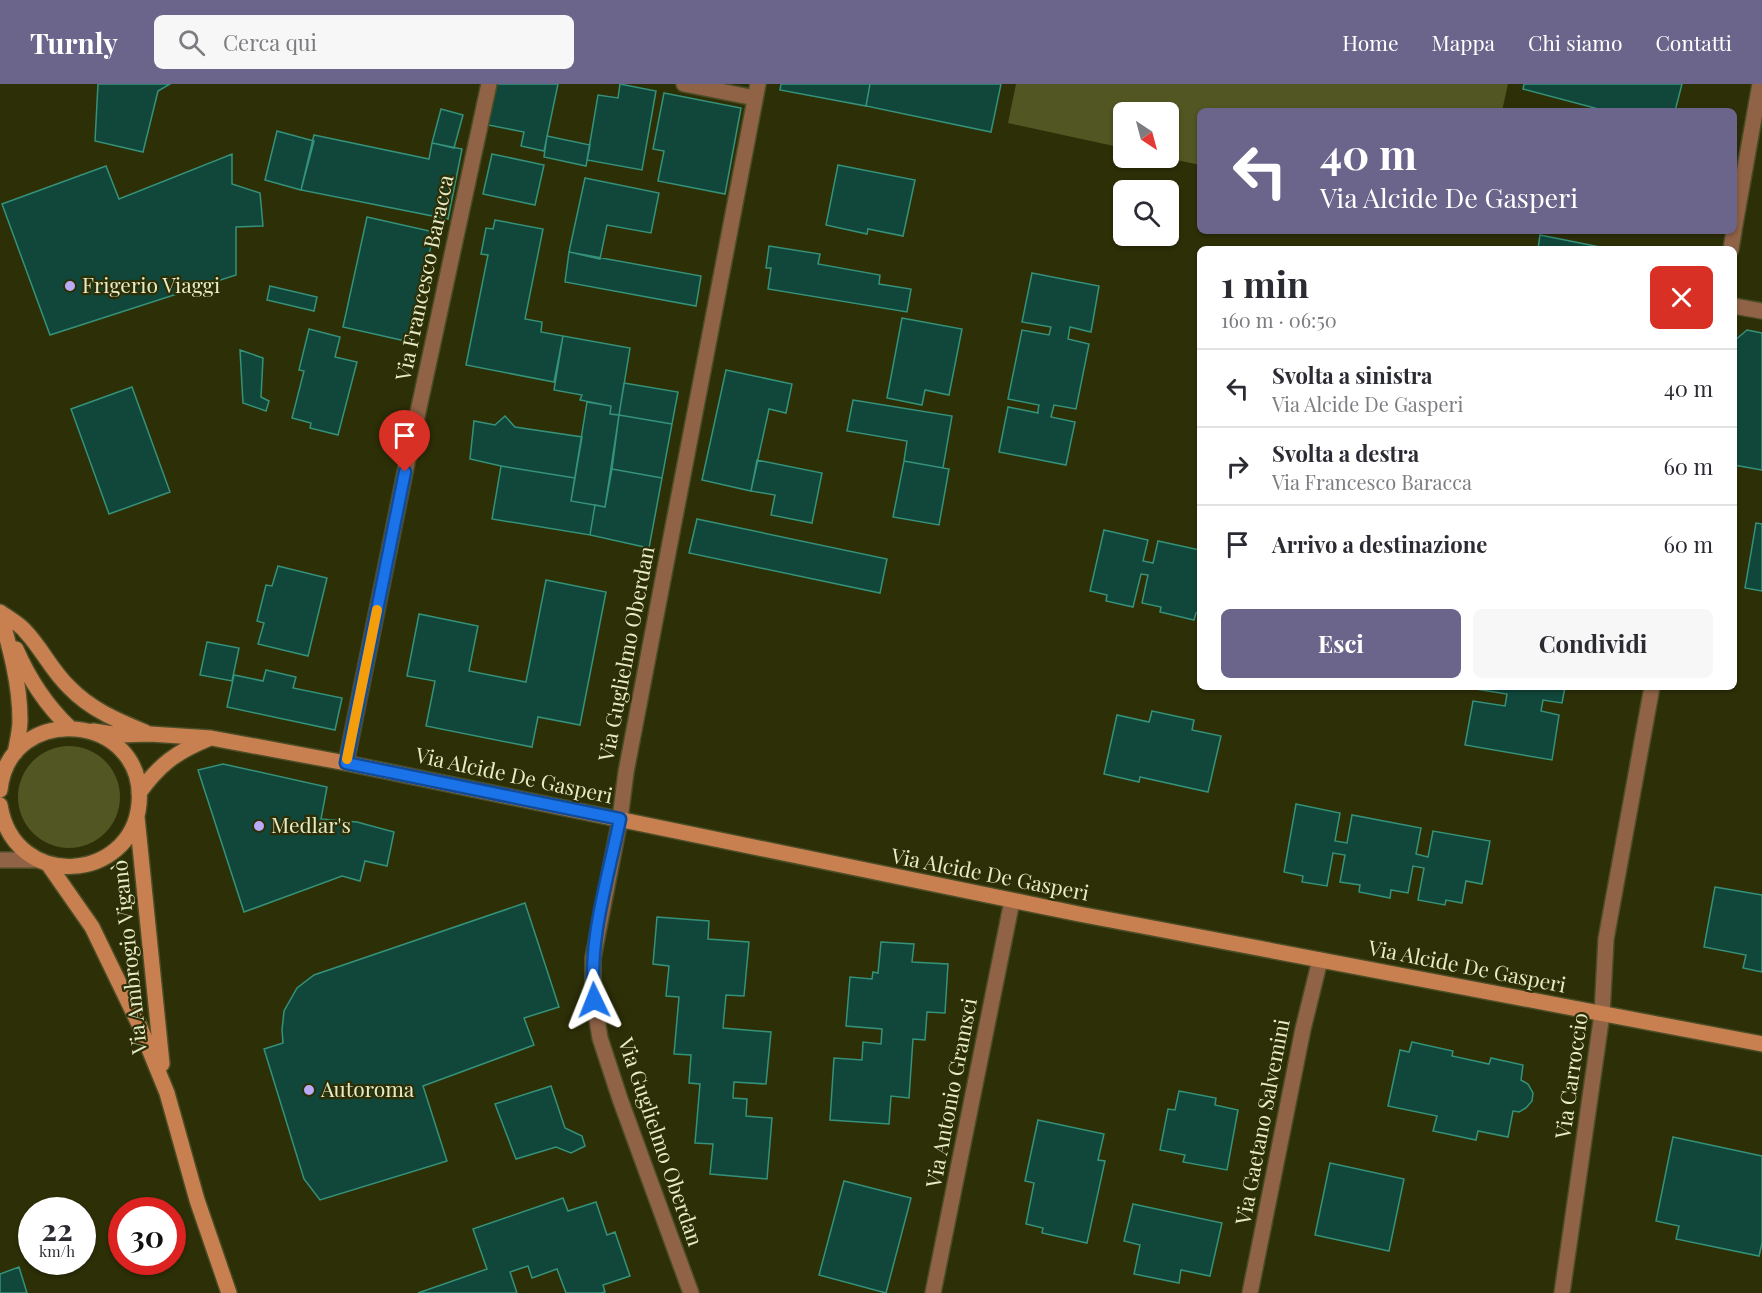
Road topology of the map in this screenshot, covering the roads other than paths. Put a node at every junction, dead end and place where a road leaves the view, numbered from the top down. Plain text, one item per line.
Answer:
1 (489, 84) edge
2 (684, 84) edge
3 (1760, 84) edge
4 (757, 91) edge
5 (1737, 214) edge
6 (1737, 307) edge
7 (1762, 311) edge
8 (0, 613) edge
9 (1651, 690) edge
10 (69, 727) junction
11 (93, 731) junction
12 (150, 734) junction
13 (211, 738) junction
14 (15, 753) junction
15 (346, 763) junction
16 (0, 790) edge
17 (139, 793) junction
18 (0, 805) edge
19 (137, 817) junction
20 (620, 819) junction
21 (0, 860) edge
22 (42, 862) junction
23 (1012, 901) junction
24 (1320, 960) junction
25 (1602, 1014) junction
26 (1762, 1044) edge
27 (167, 1094) junction
28 (229, 1293) edge
29 (691, 1293) edge
30 (933, 1293) edge
31 (1250, 1293) edge
32 (1562, 1293) edge

1 - 15 street, Via Francesco Baracca
2 - 4 street
3 - 5 street
4 - 20 street, Via Guglielmo Oberdan
6 - 7 street
8 - 10 street
8 - 12 street
8 - 14 street
9 - 25 street, Via Carroccio
10 - 11 street, Via Alcide De Gasperi
10 - 14 street
11 - 12 street, Via Alcide De Gasperi
11 - 17 street
12 - 13 street, Via Alcide De Gasperi
13 - 15 street, Via Alcide De Gasperi
13 - 17 street
14 - 16 street
15 - 20 street, Via Alcide De Gasperi
17 - 19 street, Via Ambrogio Viganò
18 - 22 street, Via Ambrogio Viganò
19 - 22 street
19 - 27 street, Via Ambrogio Viganò
20 - 23 street, Via Alcide De Gasperi
20 - 29 street, Via Guglielmo Oberdan
21 - 22 street
22 - 27 street, Via Ambrogio Viganò
23 - 24 street, Via Alcide De Gasperi
23 - 30 street, Via Antonio Gramsci
24 - 25 street, Via Alcide De Gasperi
24 - 31 street, Via Gaetano Salvemini
25 - 26 street, Via Alcide De Gasperi
25 - 32 street, Via Carroccio
27 - 28 street, Via Ambrogio Viganò

